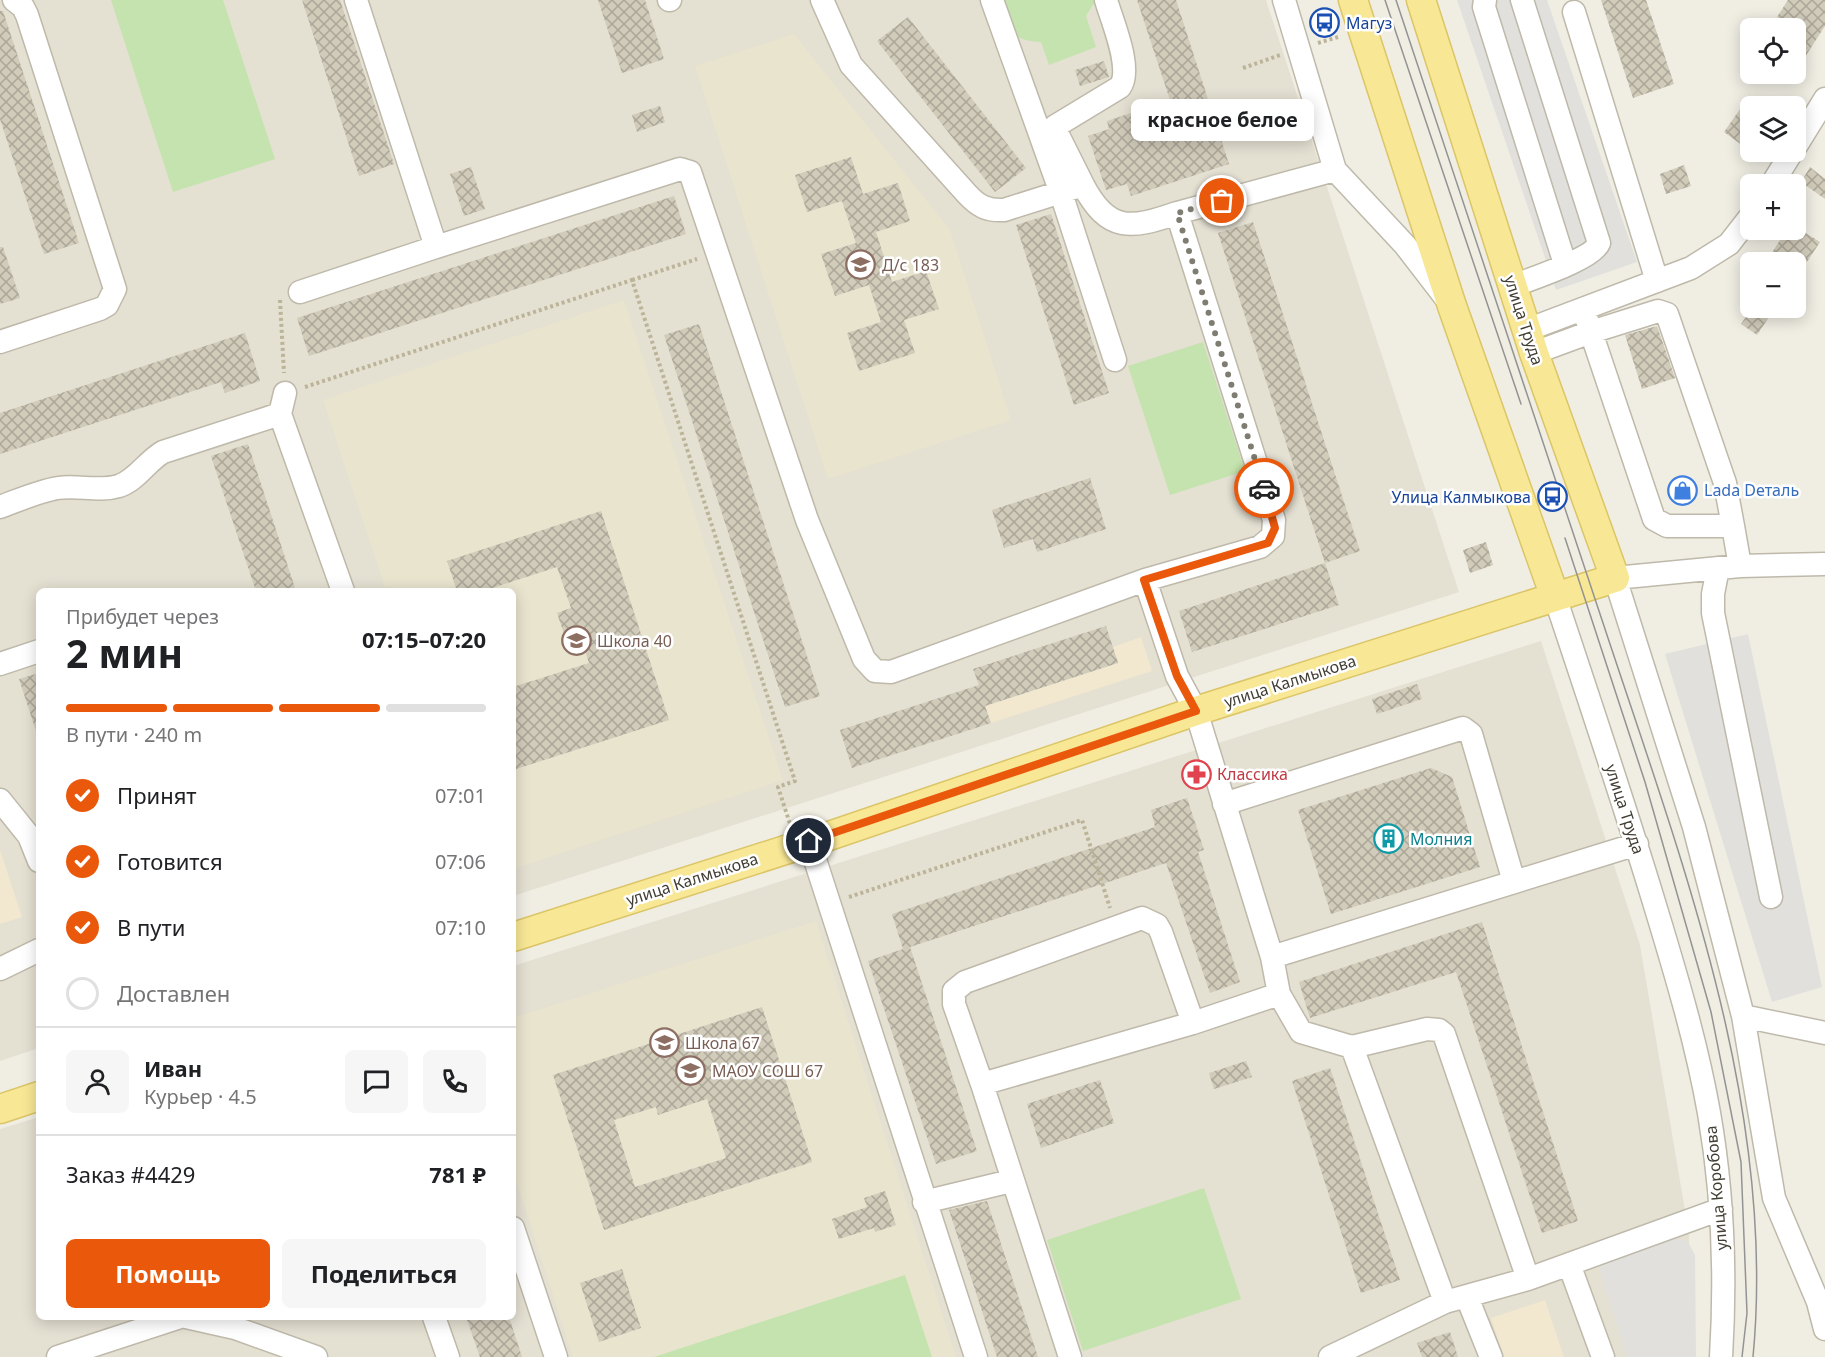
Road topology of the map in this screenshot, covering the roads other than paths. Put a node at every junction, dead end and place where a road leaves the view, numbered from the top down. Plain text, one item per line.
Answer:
1 (14, 0) edge
2 (356, 0) edge
3 (822, 0) edge
4 (992, 0) edge
5 (1106, 0) edge
6 (1284, 0) edge
7 (1353, 0) edge
8 (1420, 0) edge
9 (1485, 0) edge
10 (1522, 0) edge
11 (1574, 12) dead end
12 (1825, 99) edge
13 (1029, 103) junction
14 (1054, 127) junction
15 (1806, 130) edge
16 (1335, 170) junction
17 (1083, 185) junction
18 (1061, 193) junction
19 (1177, 213) junction
20 (1740, 230) edge
21 (436, 247) junction
22 (1565, 264) junction
23 (1657, 281) junction
24 (1513, 286) junction
25 (300, 292) road end
26 (1452, 306) junction
27 (1582, 308) junction
28 (1591, 332) junction
29 (1530, 341) junction
30 (0, 342) edge
31 (1115, 360) dead end
32 (0, 507) edge
33 (1732, 526) junction
34 (1825, 564) edge
35 (1740, 566) junction
36 (1718, 568) junction
37 (1615, 578) junction
38 (1144, 580) junction
39 (342, 588) edge
40 (1555, 597) junction
41 (36, 652) edge
42 (0, 664) edge
43 (1196, 711) junction
44 (0, 800) edge
45 (1224, 804) junction
46 (803, 843) junction
47 (1636, 844) junction
48 (36, 854) edge
49 (1514, 882) junction
50 (1771, 897) dead end
51 (516, 936) edge
52 (36, 951) edge
53 (1272, 957) junction
54 (0, 969) edge
55 (1279, 994) junction
56 (1743, 1016) junction
57 (1690, 1021) joint
58 (1193, 1023) junction
59 (1825, 1033) edge
60 (1352, 1047) junction
61 (982, 1084) junction
62 (36, 1097) edge
63 (0, 1108) edge
64 (1011, 1180) junction
65 (924, 1202) junction
66 (1721, 1209) junction
67 (516, 1237) edge
68 (1569, 1264) junction
69 (1528, 1279) junction
70 (1456, 1300) junction
71 (171, 1320) edge
72 (199, 1320) edge
73 (435, 1320) edge
74 (1825, 1329) edge
75 (1343, 1355) edge
76 (58, 1357) edge
77 (316, 1357) edge
78 (448, 1357) edge
79 (556, 1357) edge
80 (976, 1357) edge
81 (1070, 1357) edge
82 (1491, 1357) edge
83 (1603, 1357) edge
84 (1721, 1357) edge

1 - 30 street
2 - 21 street
3 - 18 street
4 - 13 street
5 - 14 street
6 - 16 street
7 - 26 main road, улица Труда
8 - 24 main road, улица Труда
9 - 22 street
10 - 22 street
11 - 23 street
12 - 15 street
13 - 14 street
13 - 18 street
14 - 17 street
16 - 19 street
16 - 26 street
17 - 18 street
17 - 19 street
18 - 31 street
19 - 38 street
20 - 23 street
21 - 25 street
21 - 38 street
22 - 24 street
23 - 27 street
24 - 29 main road, улица Труда
26 - 40 main road, улица Труда
27 - 28 street
27 - 29 street
28 - 29 street
28 - 33 street
28 - 33 street
29 - 37 main road, улица Труда
32 - 39 street
33 - 35 street
34 - 35 street
35 - 36 street
36 - 37 street
36 - 50 street
37 - 40 main road
37 - 56 street
38 - 43 street
40 - 43 main road, улица Калмыкова
40 - 47 street, улица Труда
41 - 42 street
43 - 45 street
43 - 46 main road, улица Калмыкова
44 - 48 street
45 - 49 street
45 - 53 street
46 - 51 main road, улица Калмыкова
46 - 65 street
47 - 49 street
47 - 57 street, улица Труда
49 - 53 street
52 - 54 street
53 - 55 street
55 - 58 street
55 - 60 street
56 - 59 street
56 - 74 street
57 - 66 street, улица Коробова
58 - 61 street
58 - 61 street
60 - 69 street
60 - 70 street
61 - 64 street
62 - 63 main road
64 - 65 street
64 - 81 street
65 - 80 street
66 - 68 street
66 - 84 street, улица Коробова
67 - 79 street
68 - 69 street
68 - 83 street
69 - 70 street
70 - 75 street
70 - 82 street
71 - 76 street
72 - 77 street
73 - 78 street

